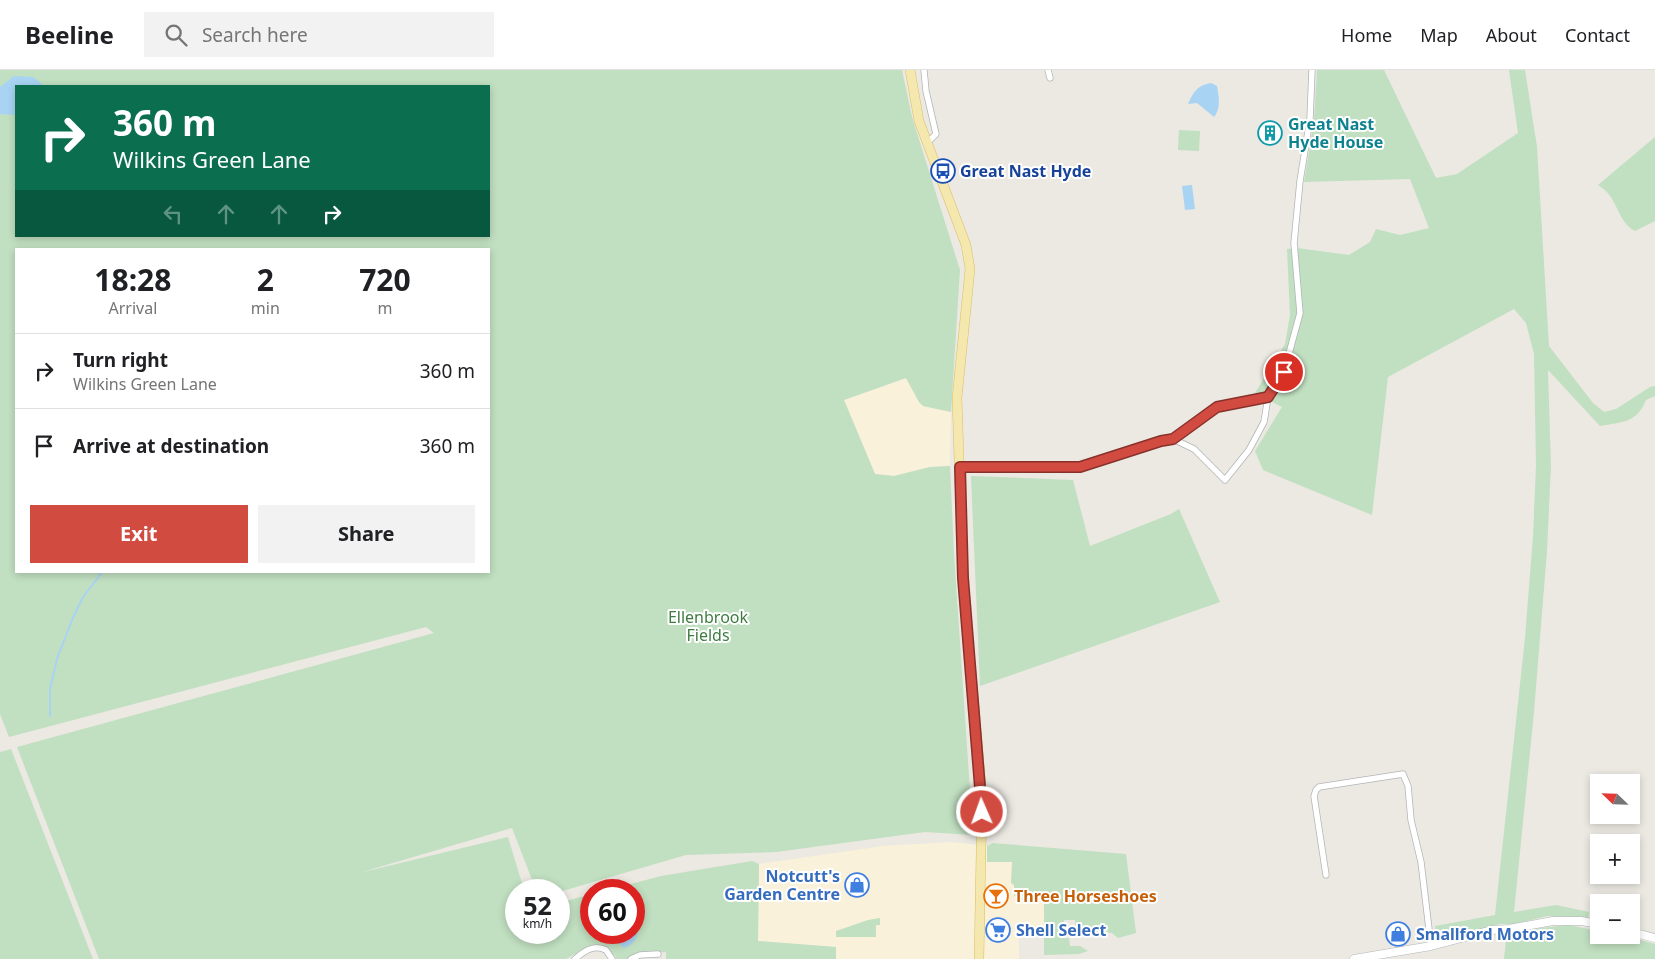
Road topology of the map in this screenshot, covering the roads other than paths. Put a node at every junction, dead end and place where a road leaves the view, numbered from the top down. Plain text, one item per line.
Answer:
1 (910, 70) edge
2 (924, 70) edge
3 (1048, 70) edge
4 (1312, 70) edge
5 (1050, 78) dead end
6 (927, 143) junction
7 (1268, 397) junction
8 (1173, 439) junction
9 (960, 467) junction
10 (1326, 875) dead end
11 (1590, 922) edge
12 (1640, 934) edge
13 (1655, 938) edge
14 (1432, 946) junction
15 (658, 954) dead end
16 (575, 959) edge
17 (612, 959) edge
18 (631, 959) edge
19 (979, 959) edge
20 (1354, 959) edge

1 - 6 main road
2 - 6 street
3 - 5 street
4 - 7 street
6 - 9 main road
7 - 8 street
7 - 8 street
8 - 9 street
9 - 19 main road
10 - 14 street
11 - 14 street
12 - 13 street
14 - 20 street
15 - 18 street
16 - 17 street

